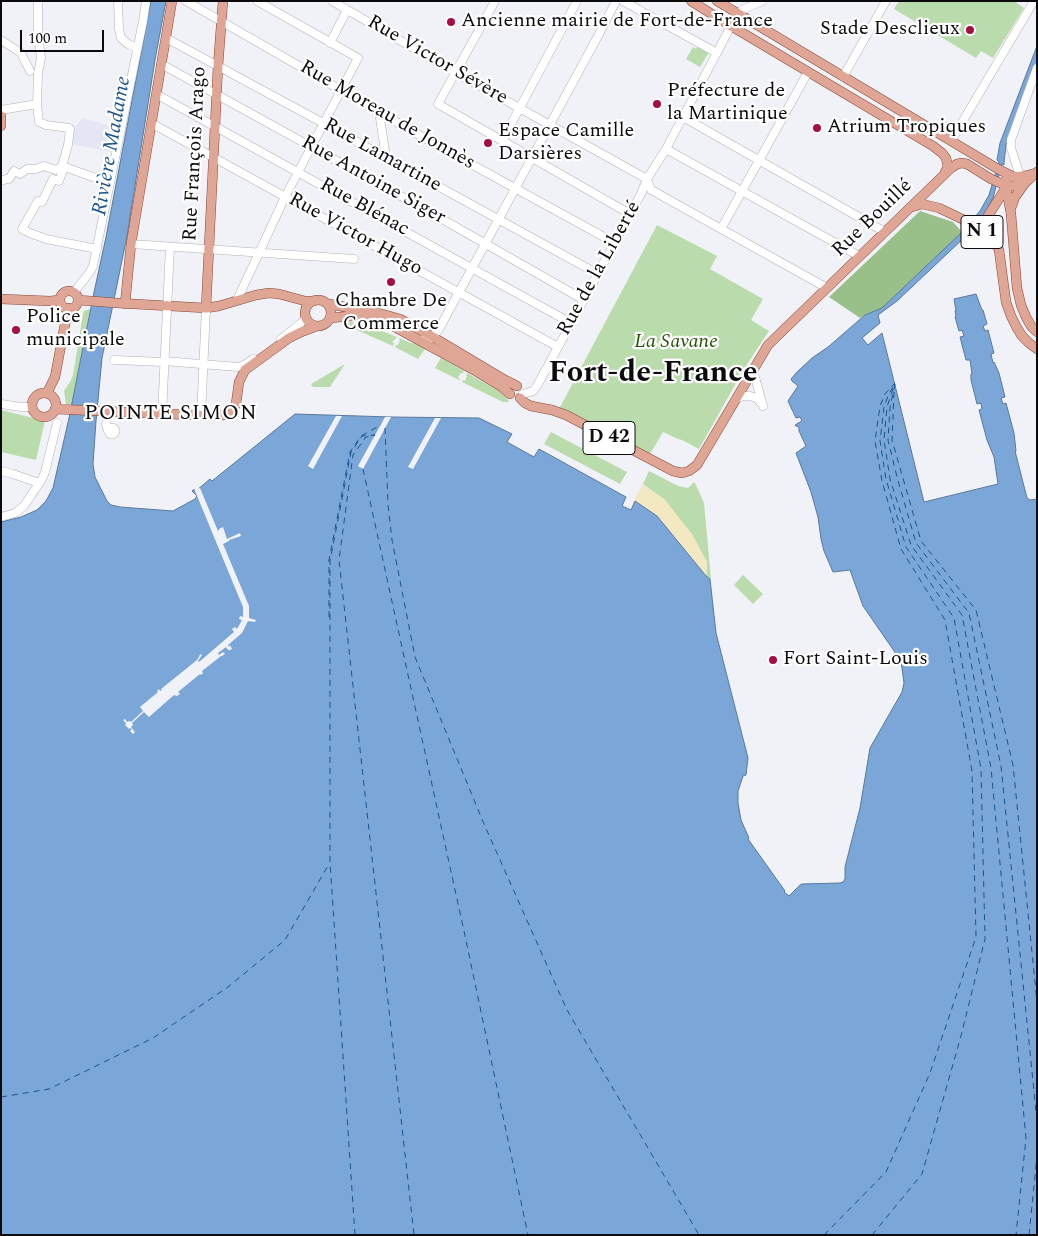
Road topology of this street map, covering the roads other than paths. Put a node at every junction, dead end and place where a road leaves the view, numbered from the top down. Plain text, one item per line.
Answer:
1 (38, 1) edge
2 (118, 1) edge
3 (146, 1) edge
4 (172, 1) edge
5 (186, 1) edge
6 (223, 1) edge
7 (257, 1) edge
8 (332, 1) edge
9 (495, 1) edge
10 (577, 1) edge
11 (616, 1) edge
12 (623, 1) edge
13 (692, 1) edge
14 (717, 1) edge
15 (762, 1) edge
16 (886, 1) edge
17 (1034, 1) edge
18 (344, 6) edge
19 (738, 12) junction
20 (222, 22) junction
21 (731, 26) junction
22 (166, 38) junction
23 (1, 40) edge
24 (330, 42) junction
25 (137, 48) junction
26 (717, 53) junction
27 (161, 64) junction
28 (218, 66) junction
29 (1037, 68) edge
30 (30, 71) dead end
31 (456, 72) junction
32 (808, 72) junction
33 (843, 77) junction
34 (340, 90) junction
35 (156, 94) junction
36 (217, 95) junction
37 (37, 104) junction
38 (520, 108) junction
39 (1, 110) edge
40 (379, 112) junction
41 (1, 116) edge
42 (683, 117) junction
43 (151, 123) junction
44 (323, 123) junction
45 (549, 125) junction
46 (1, 126) edge
47 (216, 126) junction
48 (502, 141) junction
49 (951, 141) junction
50 (311, 147) junction
51 (666, 149) junction
52 (532, 157) junction
53 (214, 158) junction
54 (386, 158) junction
55 (760, 161) junction
56 (63, 167) junction
57 (298, 172) junction
58 (1036, 173) edge
59 (944, 174) junction
60 (647, 179) junction
61 (1010, 180) junction
62 (1, 181) edge
63 (110, 183) junction
64 (931, 187) junction
65 (514, 188) junction
66 (647, 190) junction
67 (742, 192) junction
68 (285, 197) junction
69 (909, 208) junction
70 (939, 208) junction
71 (630, 214) junction
72 (1010, 214) junction
73 (498, 219) junction
74 (721, 229) junction
75 (979, 230) junction
76 (885, 232) junction
77 (485, 243) junction
78 (614, 243) junction
79 (131, 244) junction
80 (170, 247) junction
81 (97, 249) junction
82 (209, 250) junction
83 (258, 253) junction
84 (859, 256) junction
85 (354, 259) dead end
86 (472, 268) junction
87 (598, 274) junction
88 (827, 288) junction
89 (458, 292) junction
90 (76, 296) junction
91 (1, 299) edge
92 (60, 300) junction
93 (237, 300) junction
94 (584, 300) junction
95 (314, 301) junction
96 (121, 304) junction
97 (328, 304) junction
98 (167, 306) junction
99 (68, 308) junction
100 (206, 308) junction
101 (306, 318) junction
102 (331, 318) junction
103 (572, 323) junction
104 (316, 326) junction
105 (1037, 332) edge
106 (433, 337) junction
107 (420, 340) junction
108 (558, 347) junction
109 (1037, 349) edge
110 (114, 360) dead end
111 (164, 362) junction
112 (204, 364) junction
113 (753, 370) junction
114 (520, 391) junction
115 (47, 393) junction
116 (735, 400) junction
117 (1, 404) edge
118 (32, 407) junction
119 (55, 409) junction
120 (104, 413) junction
121 (162, 414) junction
122 (201, 416) junction
123 (57, 423) dead end
124 (111, 429) dead end
125 (1, 471) edge
126 (39, 483) junction
127 (1, 517) edge

1 - 37 street
2 - 25 street
3 - 25 street
4 - 22 main road
5 - 20 street, Rue Moreau de Jonnès
6 - 20 main road, Rue François Arago
7 - 24 street
8 - 18 street, Rue Victor Sévère
9 - 31 street
10 - 38 street
11 - 45 street
12 - 26 street
13 - 19 main road
13 - 21 main road
14 - 19 main road
15 - 19 street
16 - 33 street
17 - 49 street
18 - 24 street
18 - 31 street, Rue Victor Sévère
19 - 21 main road
19 - 33 main road
20 - 28 main road, Rue François Arago
20 - 34 street, Rue Moreau de Jonnès
21 - 26 street
21 - 32 main road
22 - 27 main road
22 - 28 street, Rue Lamartine
23 - 30 street
24 - 34 street
25 - 63 street
26 - 42 street
27 - 35 main road
27 - 36 street, Rue Antoine Siger
28 - 36 main road, Rue François Arago
28 - 44 street, Rue Lamartine
29 - 61 street
31 - 38 street, Rue Victor Sévère
31 - 48 street
32 - 55 street
32 - 59 main road
33 - 49 main road
34 - 40 street, Rue Moreau de Jonnès
34 - 44 street
35 - 43 main road
35 - 47 street, Rue Blénac
36 - 47 main road, Rue François Arago
36 - 50 street, Rue Antoine Siger
37 - 39 street
37 - 56 street
38 - 45 street, Rue Victor Sévère
38 - 48 street
40 - 54 street
40 - 65 street, Rue Moreau de Jonnès
41 - 46 main road
42 - 51 street
42 - 55 street
43 - 53 street, Rue Victor Hugo
43 - 79 main road
44 - 50 street
44 - 54 street, Rue Lamartine
45 - 52 street
45 - 60 street, Rue Victor Sévère
47 - 53 main road, Rue François Arago
47 - 57 street, Rue Blénac
48 - 52 street
49 - 61 main road
50 - 57 street
50 - 77 street, Rue Antoine Siger
51 - 60 street
51 - 67 street
52 - 65 street
52 - 71 street
53 - 68 street, Rue Victor Hugo
53 - 82 main road, Rue François Arago
54 - 73 street, Rue Lamartine
55 - 67 street
55 - 76 street
56 - 62 street
56 - 63 street
56 - 81 street
57 - 68 street
57 - 86 street, Rue Blénac
58 - 61 main road
59 - 61 main road
59 - 64 main road, Rue Bouillé / D 42
60 - 66 street
61 - 72 main road, N 1
61 - 72 main road
61 - 75 main road
63 - 81 street
64 - 69 main road, Rue Bouillé / D 42
64 - 70 main road, N 1
65 - 73 street
65 - 78 street, Rue Moreau de Jonnès
66 - 71 street, Rue de la Liberté
66 - 74 street
67 - 74 street
67 - 84 street
68 - 83 street
68 - 89 street, Rue Victor Hugo
69 - 70 main road, N 1
69 - 76 main road, Rue Bouillé / D 42
70 - 75 main road, N 1
71 - 78 street, Rue de la Liberté
72 - 105 main road, N 1
73 - 77 street
73 - 87 street, Rue Lamartine
74 - 88 street
75 - 109 main road, N 1
76 - 84 main road, Rue Bouillé / D 42
77 - 86 street
77 - 94 street, Rue Antoine Siger
78 - 87 street, Rue de la Liberté
79 - 80 street
79 - 96 main road
80 - 82 street
80 - 98 street
81 - 90 street
82 - 83 street
82 - 100 main road, Rue François Arago
83 - 85 street
83 - 93 street
84 - 88 main road, Rue Bouillé / D 42
86 - 89 street
86 - 103 street, Rue Blénac
87 - 94 street, Rue de la Liberté
88 - 113 main road, D 42
89 - 106 street
89 - 108 street, Rue Victor Hugo
90 - 92 main road
90 - 96 main road
90 - 99 main road
91 - 92 main road
92 - 99 main road
93 - 95 main road
93 - 100 main road
94 - 103 street, Rue de la Liberté
95 - 97 main road
95 - 101 main road
96 - 98 main road
97 - 102 main road
97 - 106 main road
98 - 100 main road
98 - 111 street
99 - 115 main road
100 - 112 street
101 - 104 main road
101 - 112 street
102 - 104 main road
102 - 107 main road
103 - 108 street, Rue de la Liberté
104 - 122 main road
106 - 107 street
106 - 114 main road
107 - 114 main road
108 - 114 street, Rue de la Liberté
110 - 111 street
111 - 112 street
111 - 121 street
112 - 122 street
113 - 116 main road, D 42
113 - 116 street
114 - 116 main road, D 42
115 - 118 main road
115 - 119 main road
117 - 118 street
118 - 119 main road
119 - 120 main road
120 - 121 main road
120 - 124 street
121 - 122 main road
123 - 126 street
125 - 126 street
126 - 127 street

